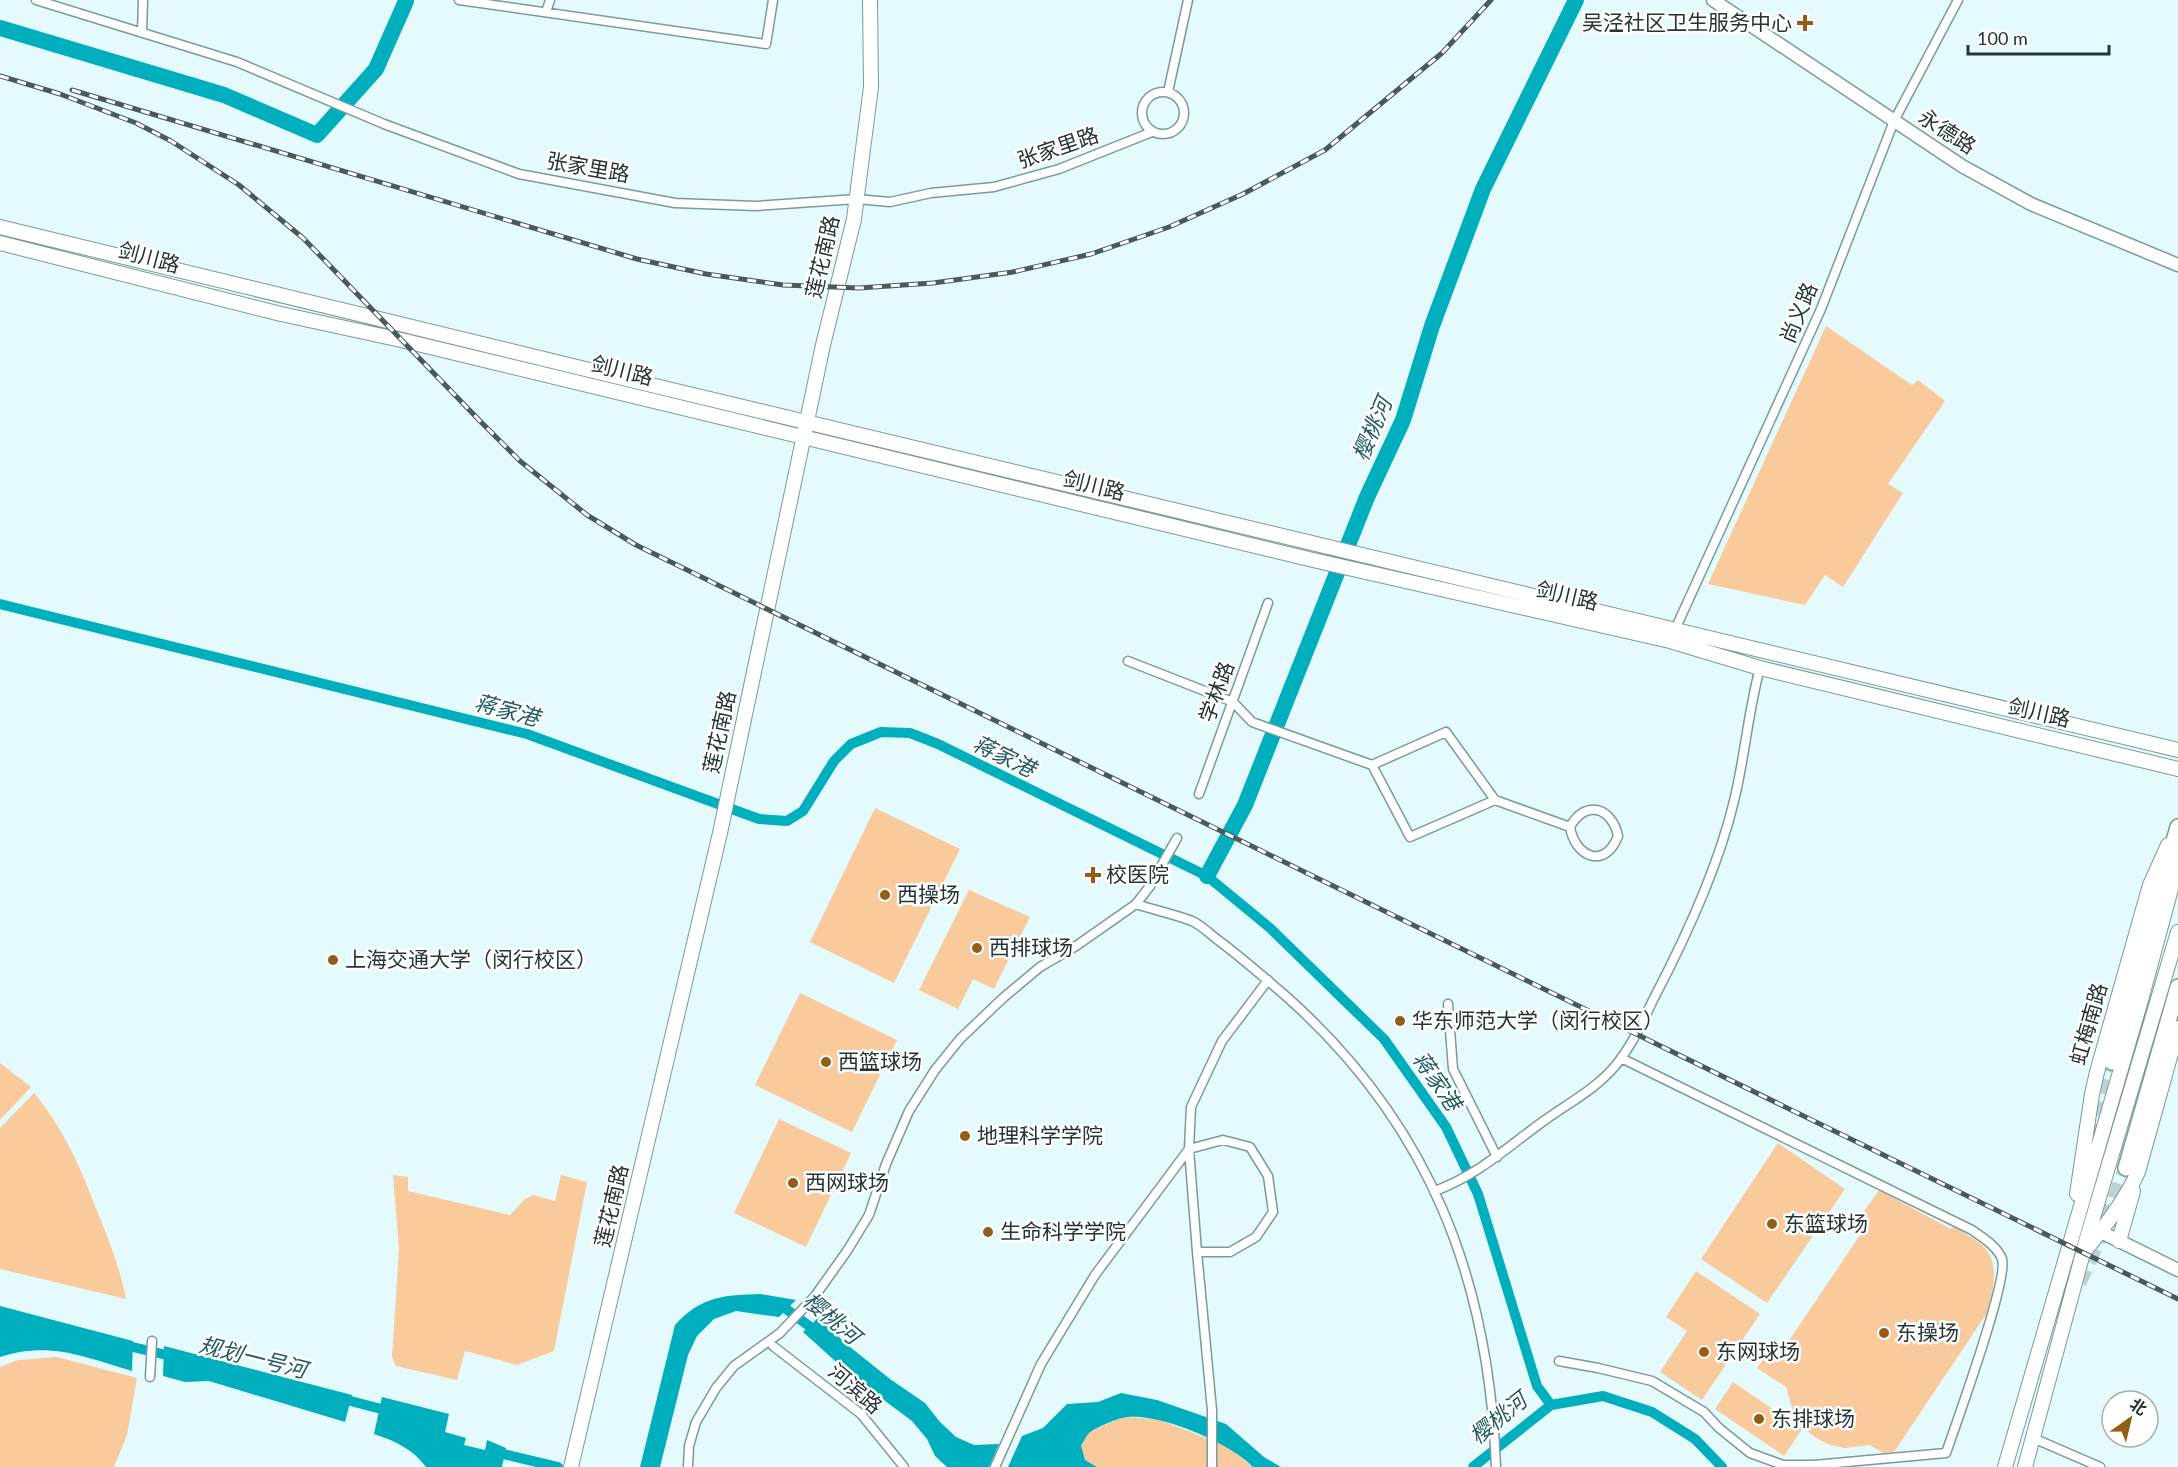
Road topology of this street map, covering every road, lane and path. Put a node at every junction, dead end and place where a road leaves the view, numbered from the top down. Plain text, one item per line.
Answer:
1 (36, 0) edge
2 (142, 0) edge
3 (459, 0) edge
4 (550, 0) edge
5 (773, 0) edge
6 (870, 0) edge
7 (1188, 0) edge
8 (1713, 0) edge
9 (1958, 0) edge
10 (546, 12) junction
11 (142, 33) junction
12 (1168, 93) junction
13 (1894, 121) junction
14 (1152, 132) junction
15 (857, 199) junction
16 (0, 227) edge
17 (0, 243) edge
18 (2178, 265) edge
19 (807, 421) junction
20 (804, 437) junction
21 (1268, 603) dead end
22 (1672, 635) junction
23 (1128, 661) dead end
24 (1760, 668) junction
25 (1233, 702) junction
26 (2178, 750) edge
27 (1372, 765) junction
28 (2178, 769) edge
29 (1199, 794) dead end
30 (1495, 800) junction
31 (2178, 821) edge
32 (1570, 826) junction
33 (2178, 827) edge
34 (1177, 838) dead end
35 (2178, 862) edge
36 (1136, 904) junction
37 (2178, 932) edge
38 (1268, 980) junction
39 (2178, 987) edge
40 (1448, 1004) dead end
41 (2178, 1028) edge
42 (1621, 1058) junction
43 (2112, 1062) tunnel mouth
44 (1189, 1149) junction
45 (1497, 1157) junction
46 (2132, 1170) junction
47 (1435, 1191) junction
48 (2101, 1232) junction
49 (2119, 1241) junction
50 (2069, 1246) junction
51 (1197, 1252) junction
52 (2083, 1252) junction
53 (2178, 1270) edge
54 (152, 1341) dead end
55 (773, 1346) dead end
56 (1559, 1361) dead end
57 (150, 1377) dead end
58 (2033, 1438) junction
59 (571, 1467) edge
60 (688, 1467) edge
61 (904, 1467) edge
62 (995, 1467) edge
63 (1212, 1467) edge
64 (1496, 1467) edge
65 (2005, 1467) edge
66 (2025, 1467) edge
67 (2100, 1467) edge

1 - 11 street, 张家里路
2 - 11 street
3 - 10 street
4 - 10 street
5 - 10 street
6 - 15 main road, 莲花南路
7 - 12 street
8 - 13 street, 永德路
9 - 13 street, 尚义路
11 - 15 street, 张家里路
12 - 14 street
12 - 14 street
13 - 18 street, 永德路
13 - 22 street, 尚义路
14 - 15 street, 张家里路
15 - 19 main road, 莲花南路
16 - 19 main road, 剑川路
17 - 20 main road, 剑川路
19 - 20 main road, 莲花南路
19 - 22 main road, 剑川路
20 - 22 main road, 剑川路
20 - 59 main road, 莲花南路
21 - 25 street, 学林路
22 - 24 main road, 剑川路
22 - 26 main road, 剑川路
23 - 25 street
24 - 28 main road, 剑川路
24 - 42 street
25 - 27 street
25 - 29 street, 学林路
27 - 30 street
27 - 30 street
30 - 32 street
31 - 50 main road, 虹梅南路
32 - 32 street
33 - 43 highway
34 - 36 street
35 - 50 main road, 虹梅南路
36 - 38 street
36 - 60 street
37 - 52 main road
38 - 44 street
38 - 47 street
39 - 46 highway
40 - 45 street
41 - 46 main road
42 - 45 street
42 - 56 street
44 - 51 street
44 - 51 street
44 - 62 street
45 - 47 street
46 - 48 main road
46 - 49 main road
47 - 64 street
48 - 49 street
48 - 52 main road
49 - 53 street
50 - 65 main road, 虹梅南路
51 - 63 street
52 - 58 main road
54 - 57 street
55 - 61 street, 河滨路
58 - 66 main road
58 - 67 street

